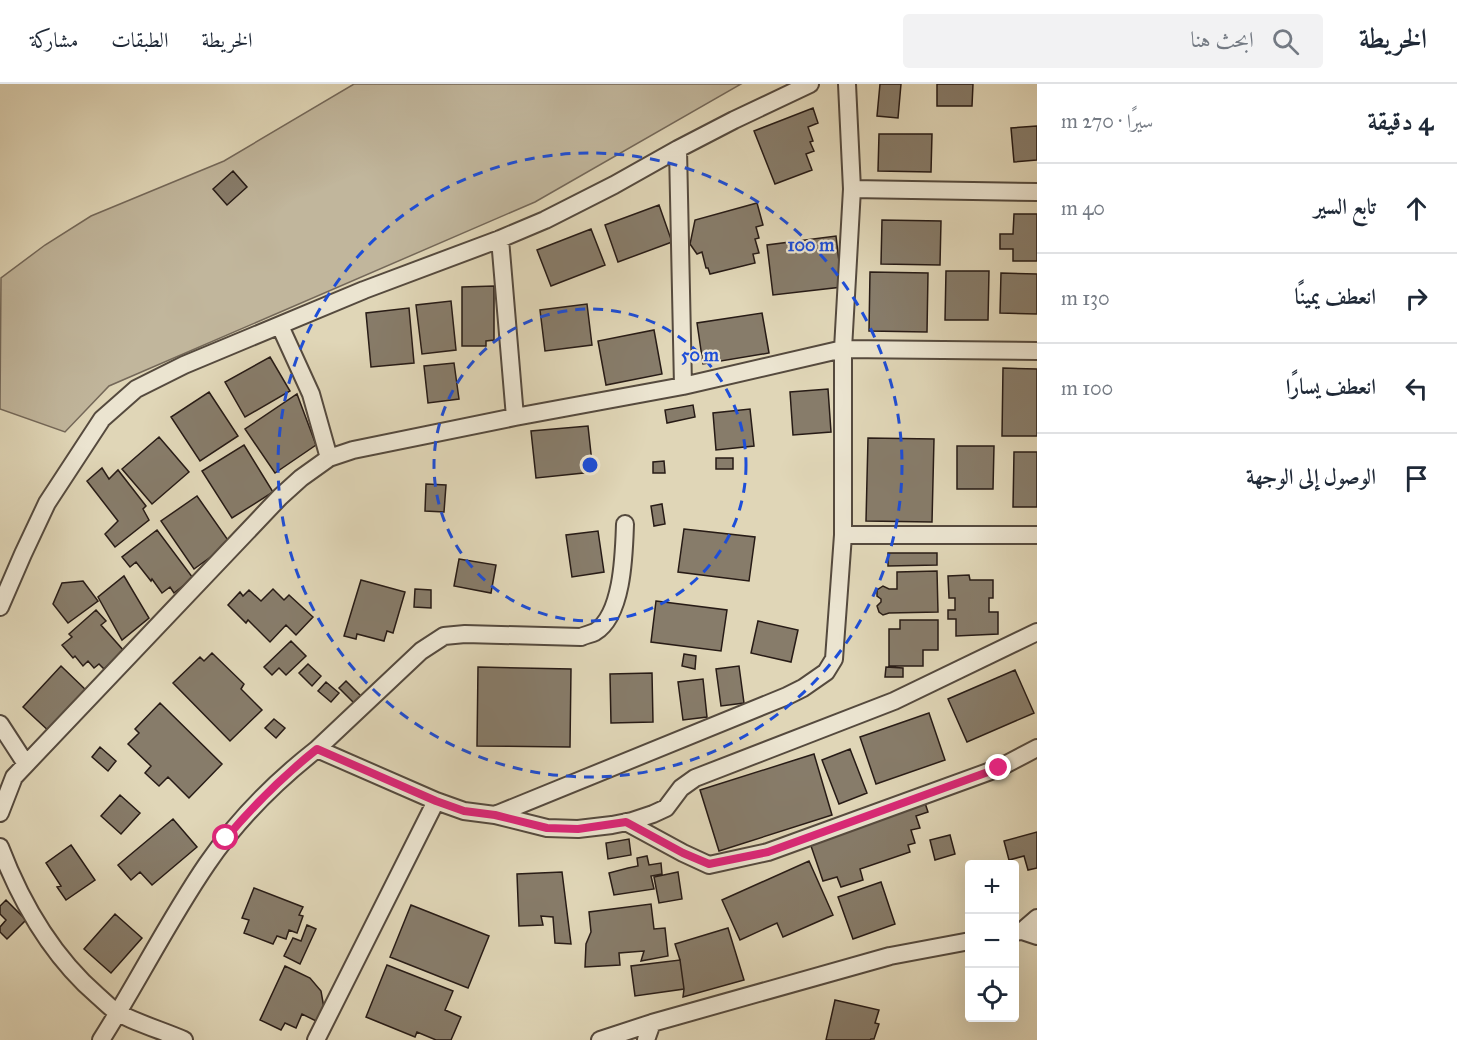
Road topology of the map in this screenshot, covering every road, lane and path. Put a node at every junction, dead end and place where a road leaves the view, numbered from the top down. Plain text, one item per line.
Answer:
1 (810, 84) edge
2 (847, 84) edge
3 (678, 149) junction
4 (852, 189) junction
5 (1037, 192) edge
6 (500, 239) junction
7 (280, 326) junction
8 (843, 350) junction
9 (1037, 351) edge
10 (683, 386) junction
11 (515, 417) junction
12 (329, 458) junction
13 (625, 524) dead end
14 (843, 535) junction
15 (1037, 535) edge
16 (0, 607) edge
17 (1037, 632) edge
18 (0, 724) edge
19 (1037, 748) edge
20 (317, 749) junction
21 (26, 764) junction
22 (436, 801) junction
23 (0, 813) edge
24 (495, 815) junction
25 (626, 822) junction
26 (0, 847) edge
27 (1037, 918) edge
28 (1025, 933) edge
29 (965, 942) edge
30 (118, 1013) junction
31 (652, 1023) junction
32 (101, 1040) edge
33 (184, 1040) edge
34 (316, 1040) edge
35 (600, 1040) edge
36 (646, 1040) edge

1 - 3 street
2 - 4 street
3 - 6 street
3 - 10 street
4 - 5 street
4 - 8 street
6 - 7 street
6 - 11 street
7 - 12 street
7 - 16 street
8 - 9 street
8 - 10 street
8 - 14 street
10 - 11 street
11 - 12 street
12 - 21 street
13 - 20 street
14 - 15 street
14 - 24 street
17 - 25 street
18 - 21 street
19 - 25 street
20 - 22 street
20 - 30 street
21 - 23 street
22 - 24 street
22 - 34 street
24 - 25 street
26 - 30 street
27 - 28 street
29 - 31 street
30 - 32 street
30 - 33 street
31 - 35 street
31 - 36 street

